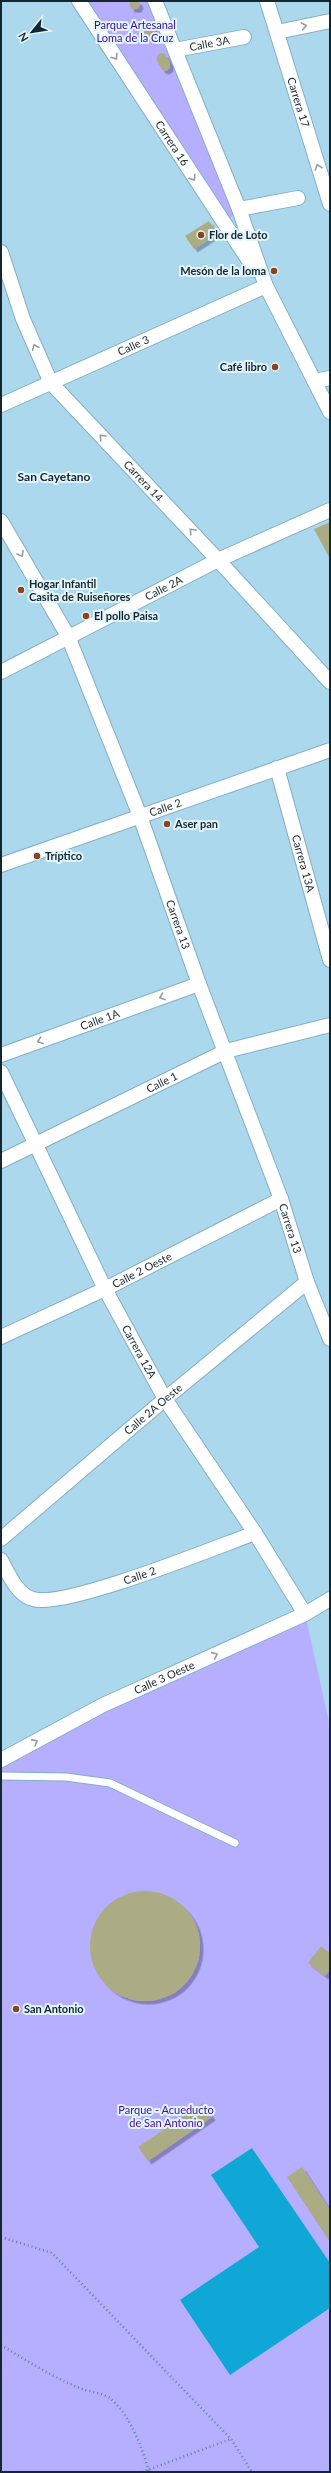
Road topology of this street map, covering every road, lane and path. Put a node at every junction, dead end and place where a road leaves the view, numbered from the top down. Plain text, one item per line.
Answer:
1 (79, 1) edge
2 (155, 1) edge
3 (267, 1) edge
4 (330, 21) edge
5 (277, 32) junction
6 (244, 37) dead end
7 (175, 50) junction
8 (298, 198) dead end
9 (329, 199) edge
10 (239, 209) junction
11 (1, 252) edge
12 (266, 286) junction
13 (330, 378) edge
14 (314, 381) junction
15 (51, 383) junction
16 (1, 405) edge
17 (330, 412) edge
18 (330, 510) edge
19 (1, 521) edge
20 (218, 560) junction
21 (68, 636) junction
22 (1, 672) edge
23 (330, 682) edge
24 (330, 750) edge
25 (277, 768) junction
26 (140, 816) junction
27 (1, 865) edge
28 (330, 960) edge
29 (199, 984) junction
30 (330, 1025) edge
31 (226, 1051) junction
32 (1, 1055) edge
33 (1, 1072) edge
34 (36, 1144) junction
35 (1, 1161) edge
36 (281, 1199) junction
37 (307, 1282) junction
38 (105, 1289) junction
39 (1, 1338) edge
40 (330, 1339) edge
41 (165, 1399) junction
42 (255, 1533) junction
43 (1, 1539) edge
44 (1, 1560) edge
45 (5, 1577) edge
46 (330, 1599) edge
47 (305, 1614) junction
48 (1, 1760) edge
49 (1, 1776) edge
50 (235, 1842) dead end
51 (1, 2238) edge
52 (1, 2345) edge
53 (231, 2439) junction
54 (149, 2471) edge
55 (142, 2472) edge
56 (252, 2472) edge

1 -> 12 street, Carrera 16
2 - 7 street, Carrera 16
3 - 5 street, Carrera 17
5 -> 4 street
9 -> 5 street, Carrera 17
6 - 7 street, Calle 3A
7 - 10 street, Carrera 16
8 - 10 street
10 - 12 street, Carrera 16
15 -> 11 street, Carrera 14
12 - 14 street, Carrera 16
12 - 15 street, Calle 3
13 - 14 street
14 - 17 street, Carrera 16
15 - 16 street, Calle 3
20 -> 15 street, Carrera 14
18 - 20 street, Calle 2A
19 -> 21 street, Carrera 13
20 - 21 street, Calle 2A
20 - 23 street, Carrera 14
21 - 22 street, Calle 2A
21 - 26 street, Carrera 13
24 - 25 street, Calle 2
25 - 26 street, Calle 2
25 - 28 street, Carrera 13A
26 - 27 street, Calle 2
26 - 29 street, Carrera 13
29 - 31 street, Carrera 13
29 -> 32 street, Calle 1A
30 - 31 street, Calle 1
31 - 34 street, Calle 1
31 - 36 street, Carrera 13
33 - 34 street, Carrera 12A
34 - 35 street, Calle 1
34 - 38 street, Carrera 12A
36 - 37 street, Carrera 13
36 - 38 street, Calle 2 Oeste
37 - 40 street, Carrera 13
37 - 41 street, Calle 2A Oeste
38 - 39 street, Calle 2 Oeste
38 - 41 street, Carrera 12A
41 - 42 street, Carrera 12A
41 - 43 street, Calle 2A Oeste
42 - 45 street, Calle 2
42 - 47 street, Carrera 12A
44 - 45 street
46 - 47 street, Calle 3 Oeste
48 -> 47 street, Calle 3 Oeste
49 - 50 lane
51 - 53 path
52 - 54 path
53 - 54 path
53 - 56 path
54 - 55 path

